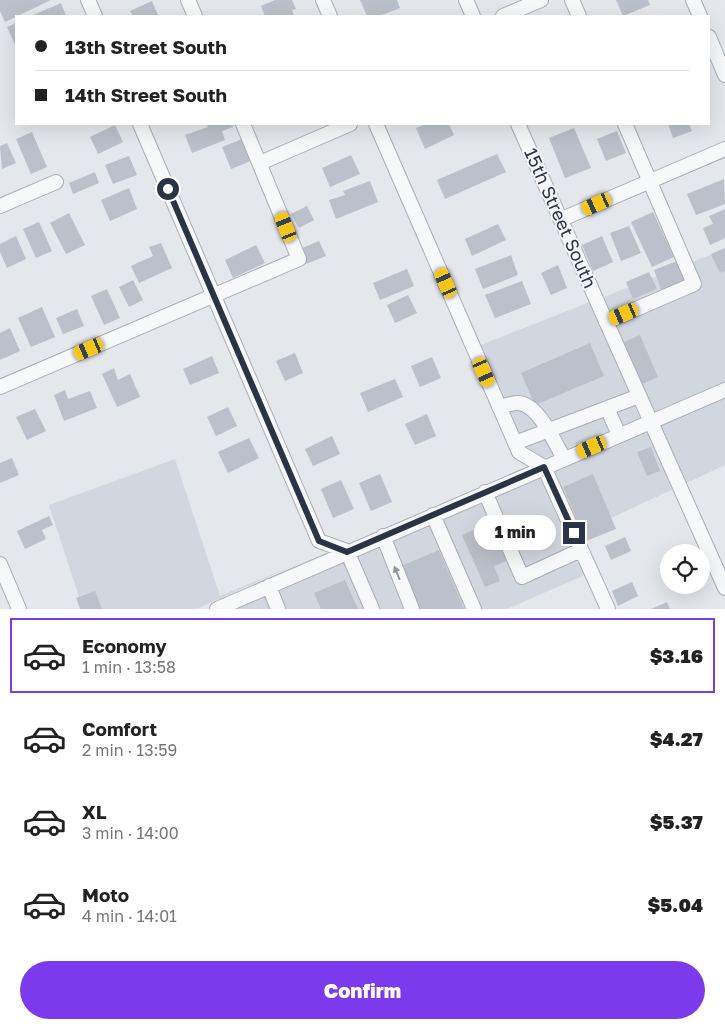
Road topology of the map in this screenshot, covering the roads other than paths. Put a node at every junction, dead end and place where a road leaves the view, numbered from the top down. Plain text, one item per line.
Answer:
1 (88, 0) edge
2 (188, 0) edge
3 (323, 0) edge
4 (466, 0) edge
5 (541, 0) edge
6 (572, 0) edge
7 (693, 0) edge
8 (95, 15) edge
9 (195, 15) edge
10 (330, 15) edge
11 (473, 15) edge
12 (506, 15) edge
13 (579, 15) edge
14 (700, 15) edge
15 (710, 39) edge
16 (725, 75) edge
17 (140, 125) edge
18 (242, 125) edge
19 (348, 125) edge
20 (376, 125) edge
21 (518, 125) edge
22 (625, 125) edge
23 (725, 149) edge
24 (260, 163) junction
25 (56, 182) dead end
26 (649, 182) junction
27 (0, 206) edge
28 (562, 219) junction
29 (213, 296) junction
30 (606, 322) junction
31 (0, 387) edge
32 (725, 390) edge
33 (639, 396) junction
34 (499, 407) junction
35 (607, 408) junction
36 (650, 422) junction
37 (548, 429) junction
38 (620, 435) junction
39 (515, 443) junction
40 (564, 459) junction
41 (544, 467) junction
42 (485, 492) junction
43 (433, 515) junction
44 (383, 536) junction
45 (581, 550) junction
46 (347, 552) junction
47 (0, 564) edge
48 (269, 586) junction
49 (4, 587) edge
50 (725, 588) edge
51 (19, 609) edge
52 (217, 609) edge
53 (278, 609) edge
54 (372, 609) edge
55 (412, 609) edge
56 (474, 609) edge
57 (608, 609) edge

1 - 8 street
2 - 9 street
3 - 10 street
4 - 11 street
5 - 12 street
6 - 13 street
7 - 14 street
15 - 16 street
17 - 29 street
18 - 24 street
19 - 24 street
20 - 34 street
21 - 28 street, 15th Street South
22 - 26 street
23 - 26 street
24 - 29 street
25 - 27 street
26 - 28 street
26 - 30 street
28 - 30 street, 15th Street South
29 - 31 street
29 - 46 street
30 - 33 street, 15th Street South
32 - 36 street
33 - 35 street
33 - 36 street, 15th Street South
34 - 37 street
34 - 39 street
35 - 37 street
35 - 38 street
36 - 38 street
36 - 50 street, 15th Street South
37 - 39 street
37 - 40 street
38 - 40 street
39 - 41 street
40 - 41 street
41 - 42 street
41 - 45 street
42 - 43 street
42 - 45 street
43 - 44 street
43 - 56 street
44 - 46 street
55 -> 44 street
45 - 57 street
46 - 48 street
46 - 54 street
47 - 49 street
48 - 52 street
48 - 53 street
49 - 51 street

